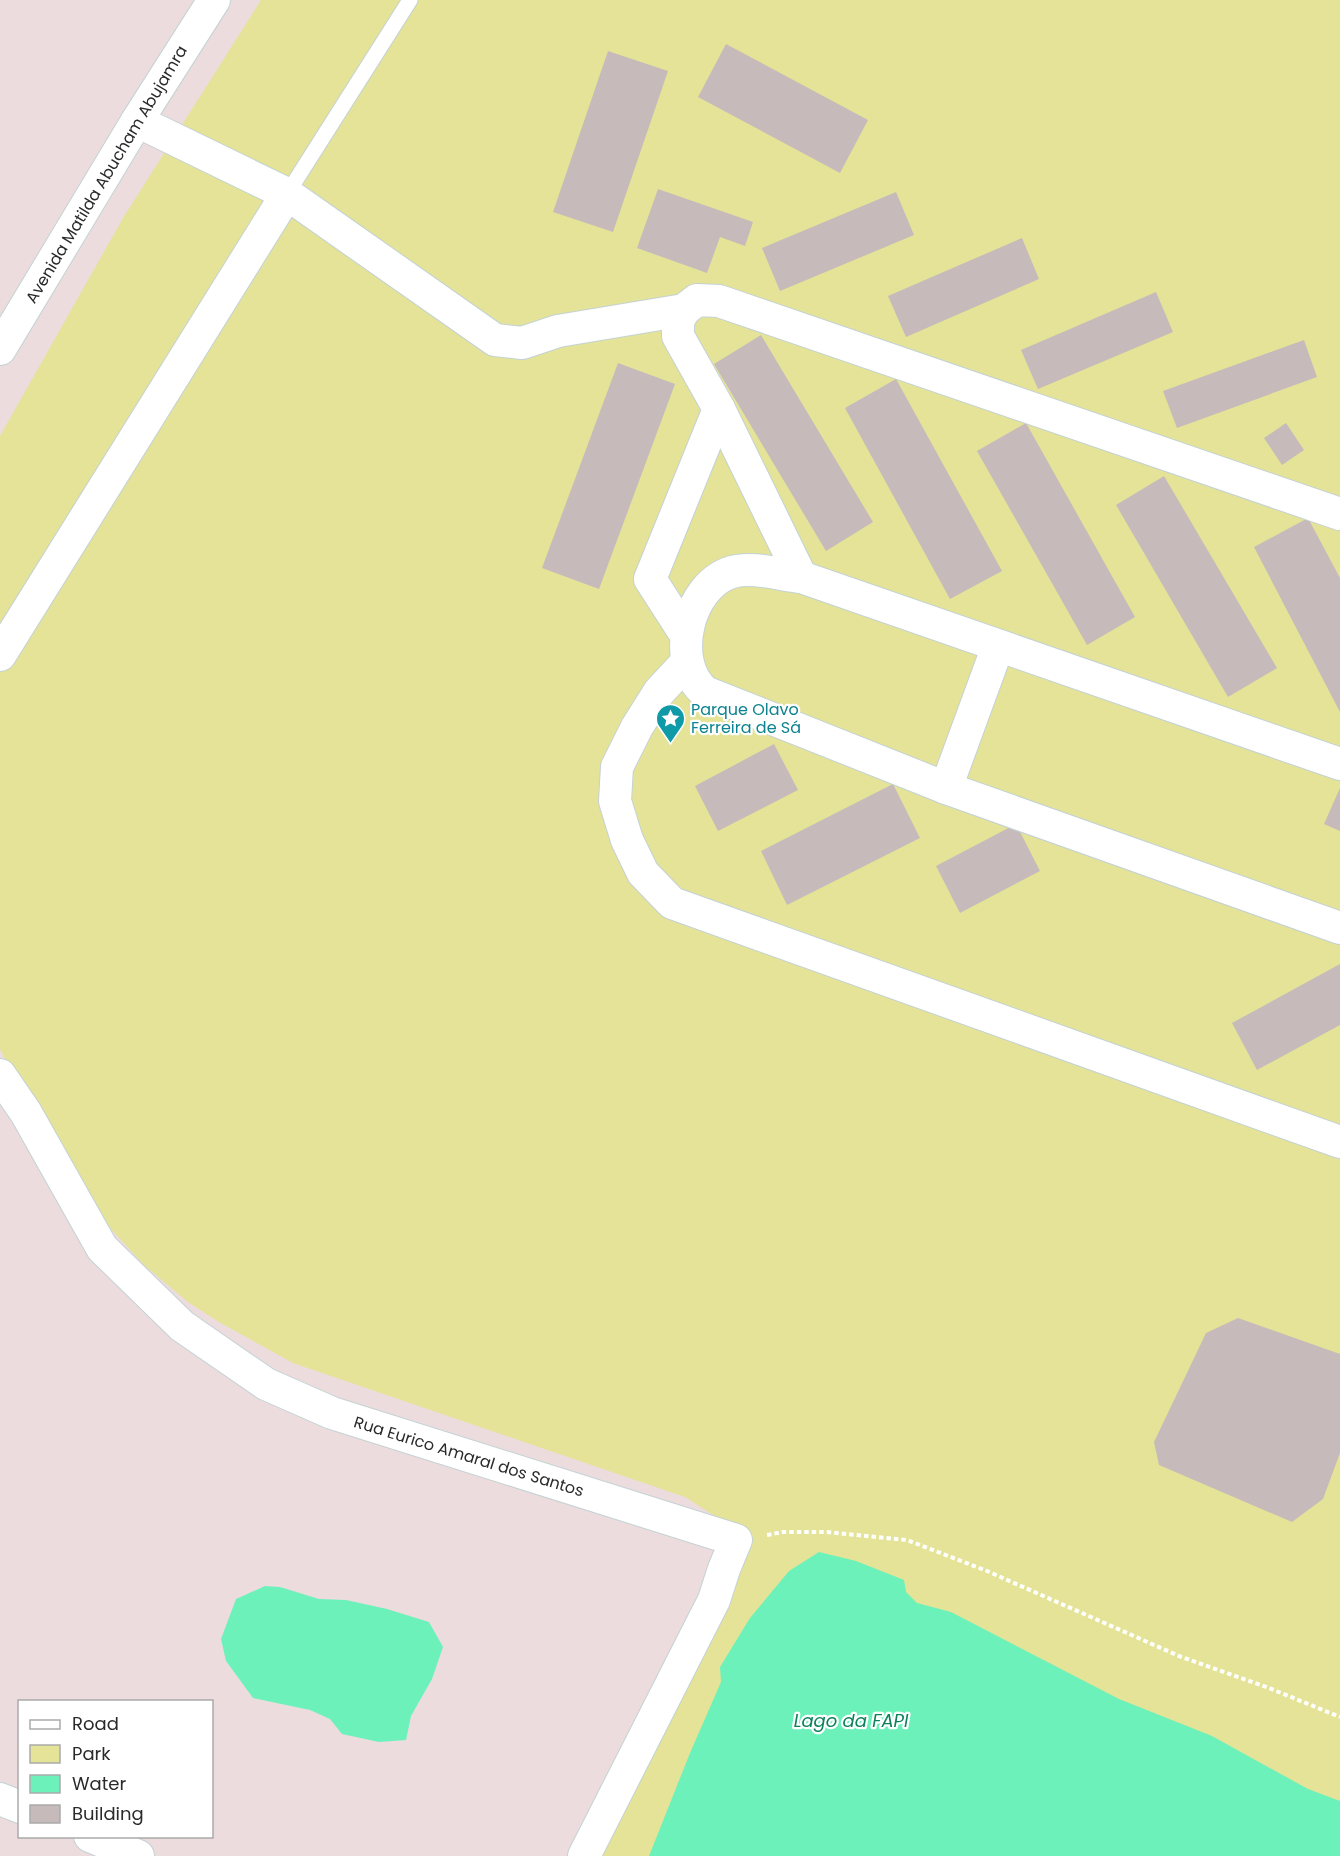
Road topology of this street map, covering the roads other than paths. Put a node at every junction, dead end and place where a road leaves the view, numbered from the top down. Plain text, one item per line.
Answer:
1 (214, 0) edge
2 (410, 0) edge
3 (136, 121) junction
4 (287, 194) junction
5 (684, 310) junction
6 (0, 349) edge
7 (719, 409) junction
8 (1340, 514) edge
9 (801, 577) junction
10 (998, 646) junction
11 (686, 649) junction
12 (0, 655) edge
13 (1340, 764) edge
14 (946, 788) junction
15 (1340, 928) edge
16 (0, 1076) edge
17 (1338, 1142) edge
18 (0, 1799) edge
19 (18, 1806) edge
20 (95, 1838) edge
21 (138, 1856) edge
22 (584, 1856) edge

1 - 3 street, Avenida Matilda Abucham Abujamra
2 - 4 lane
3 - 4 street
3 - 6 street, Avenida Matilda Abucham Abujamra
4 - 5 street
4 - 12 street
5 - 7 street
5 - 8 street
7 - 9 street
7 - 11 street
9 - 10 street
9 - 11 street
10 - 13 street
10 - 14 street
11 - 14 street
11 - 17 street
14 - 15 street
16 - 22 street, Rua Eurico Amaral dos Santos
18 - 19 street
20 - 21 street

